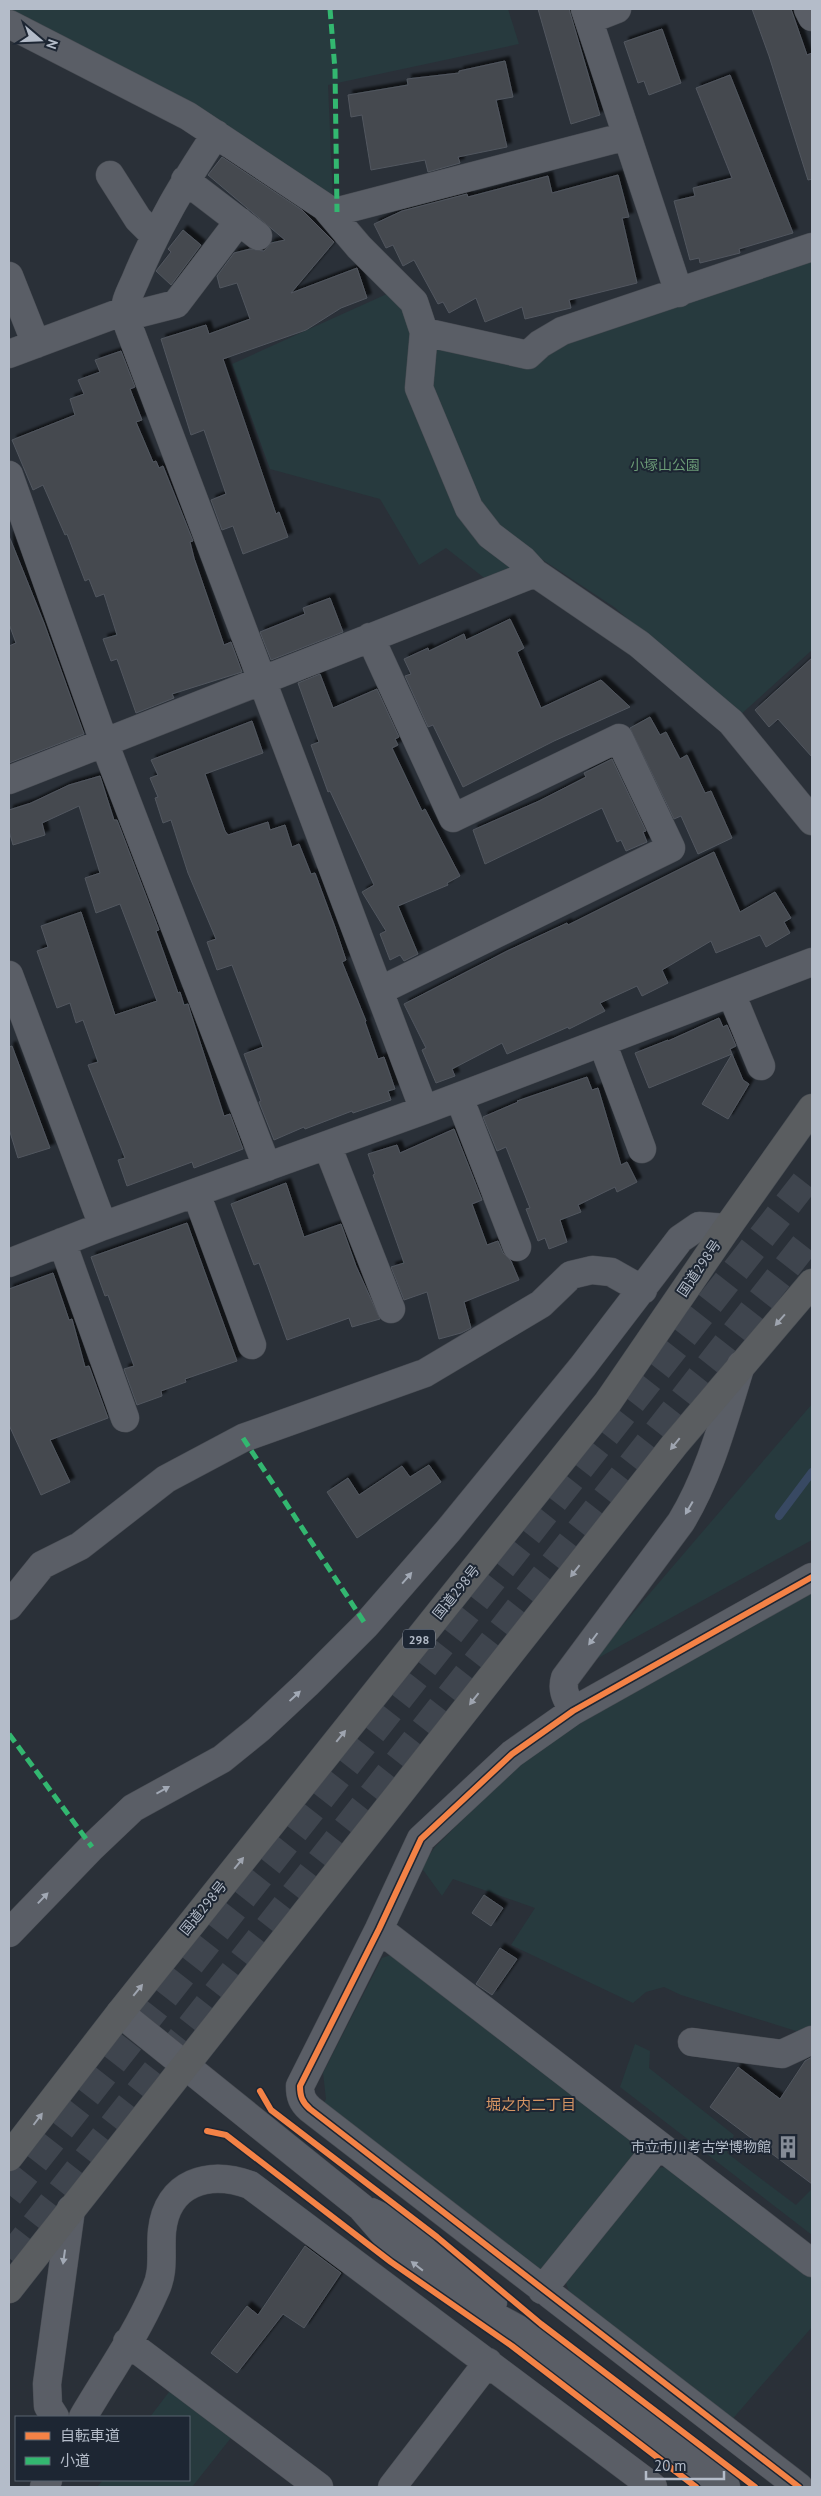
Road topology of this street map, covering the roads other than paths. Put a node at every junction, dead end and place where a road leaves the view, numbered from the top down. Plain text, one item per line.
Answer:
1 (617, 9) edge
2 (808, 9) edge
3 (587, 15) edge
4 (812, 17) edge
5 (9, 24) edge
6 (216, 134) junction
7 (627, 136) junction
8 (110, 175) dead end
9 (185, 180) junction
10 (331, 213) junction
11 (154, 235) junction
12 (812, 247) edge
13 (9, 276) edge
14 (679, 292) junction
15 (124, 314) junction
16 (424, 332) junction
17 (36, 344) junction
18 (9, 354) edge
19 (9, 475) edge
20 (534, 573) junction
21 (370, 637) junction
22 (262, 680) junction
23 (104, 742) junction
24 (9, 780) edge
25 (812, 821) edge
26 (812, 962) edge
27 (9, 975) edge
28 (379, 990) junction
29 (731, 993) junction
30 (602, 1042) junction
31 (761, 1066) dead end
32 (459, 1097) junction
33 (812, 1108) edge
34 (424, 1110) junction
35 (326, 1145) junction
36 (642, 1150) dead end
37 (267, 1167) junction
38 (196, 1193) junction
39 (103, 1226) junction
40 (727, 1228) junction
41 (62, 1242) junction
42 (517, 1248) dead end
43 (9, 1263) edge
44 (812, 1283) edge
45 (643, 1290) junction
46 (391, 1310) dead end
47 (252, 1345) dead end
48 (741, 1364) junction
49 (125, 1418) dead end
50 (812, 1577) edge
51 (9, 1606) edge
52 (573, 1711) junction
53 (379, 1929) junction
54 (9, 1933) edge
55 (120, 2012) junction
56 (812, 2040) edge
57 (692, 2042) dead end
58 (185, 2065) junction
59 (659, 2145) junction
60 (9, 2157) edge
61 (71, 2209) junction
62 (474, 2234) junction
63 (812, 2263) edge
64 (445, 2272) junction
65 (9, 2289) edge
66 (542, 2290) junction
67 (416, 2311) junction
68 (127, 2342) junction
69 (488, 2362) junction
70 (54, 2416) edge
71 (84, 2416) edge
72 (319, 2487) edge
73 (392, 2487) edge
74 (653, 2487) edge
75 (726, 2487) edge
76 (799, 2487) edge

1 - 3 street
2 - 4 street
3 - 7 street
5 - 6 street
6 - 9 street
6 - 10 street
7 - 10 street
7 - 14 street
8 - 11 street
9 - 11 street
9 - 15 street
10 - 16 street
11 - 15 street
12 - 14 street
13 - 17 street
14 - 16 street
15 - 17 street
15 - 22 street
16 - 20 street
17 - 18 street
19 - 23 street
20 - 21 street
20 - 25 street
21 - 22 street
21 - 28 street
22 - 23 street
22 - 28 street
23 - 24 street
23 - 37 street
26 - 29 street
27 - 39 street
28 - 34 street
29 - 30 street
29 - 31 street
30 - 32 street
30 - 36 street
32 - 34 street
32 - 42 street
33 - 40 highway, 国道298号 / 298
34 - 35 street
35 - 37 street
35 - 46 street
37 - 38 street
38 - 39 street
38 - 47 street
39 - 41 street
40 - 45 street
55 -> 40 highway, 国道298号 / 298
41 - 43 street
41 - 49 street
44 -> 48 highway
45 - 51 street
54 -> 45 street
48 -> 52 street
48 -> 58 highway
50 - 52 street
52 - 53 street
53 - 59 street
53 - 62 street
55 - 58 street
60 -> 55 highway, 国道298号 / 298
56 - 57 street
58 - 61 highway
58 - 64 street
59 - 63 street
59 - 66 street
61 - 65 highway
61 -> 70 street
62 - 64 street
62 - 66 street
64 - 67 street
64 - 75 street
66 - 76 street
67 - 68 street
67 - 69 street
68 - 71 street
68 - 72 street
69 - 73 street
69 - 74 street

